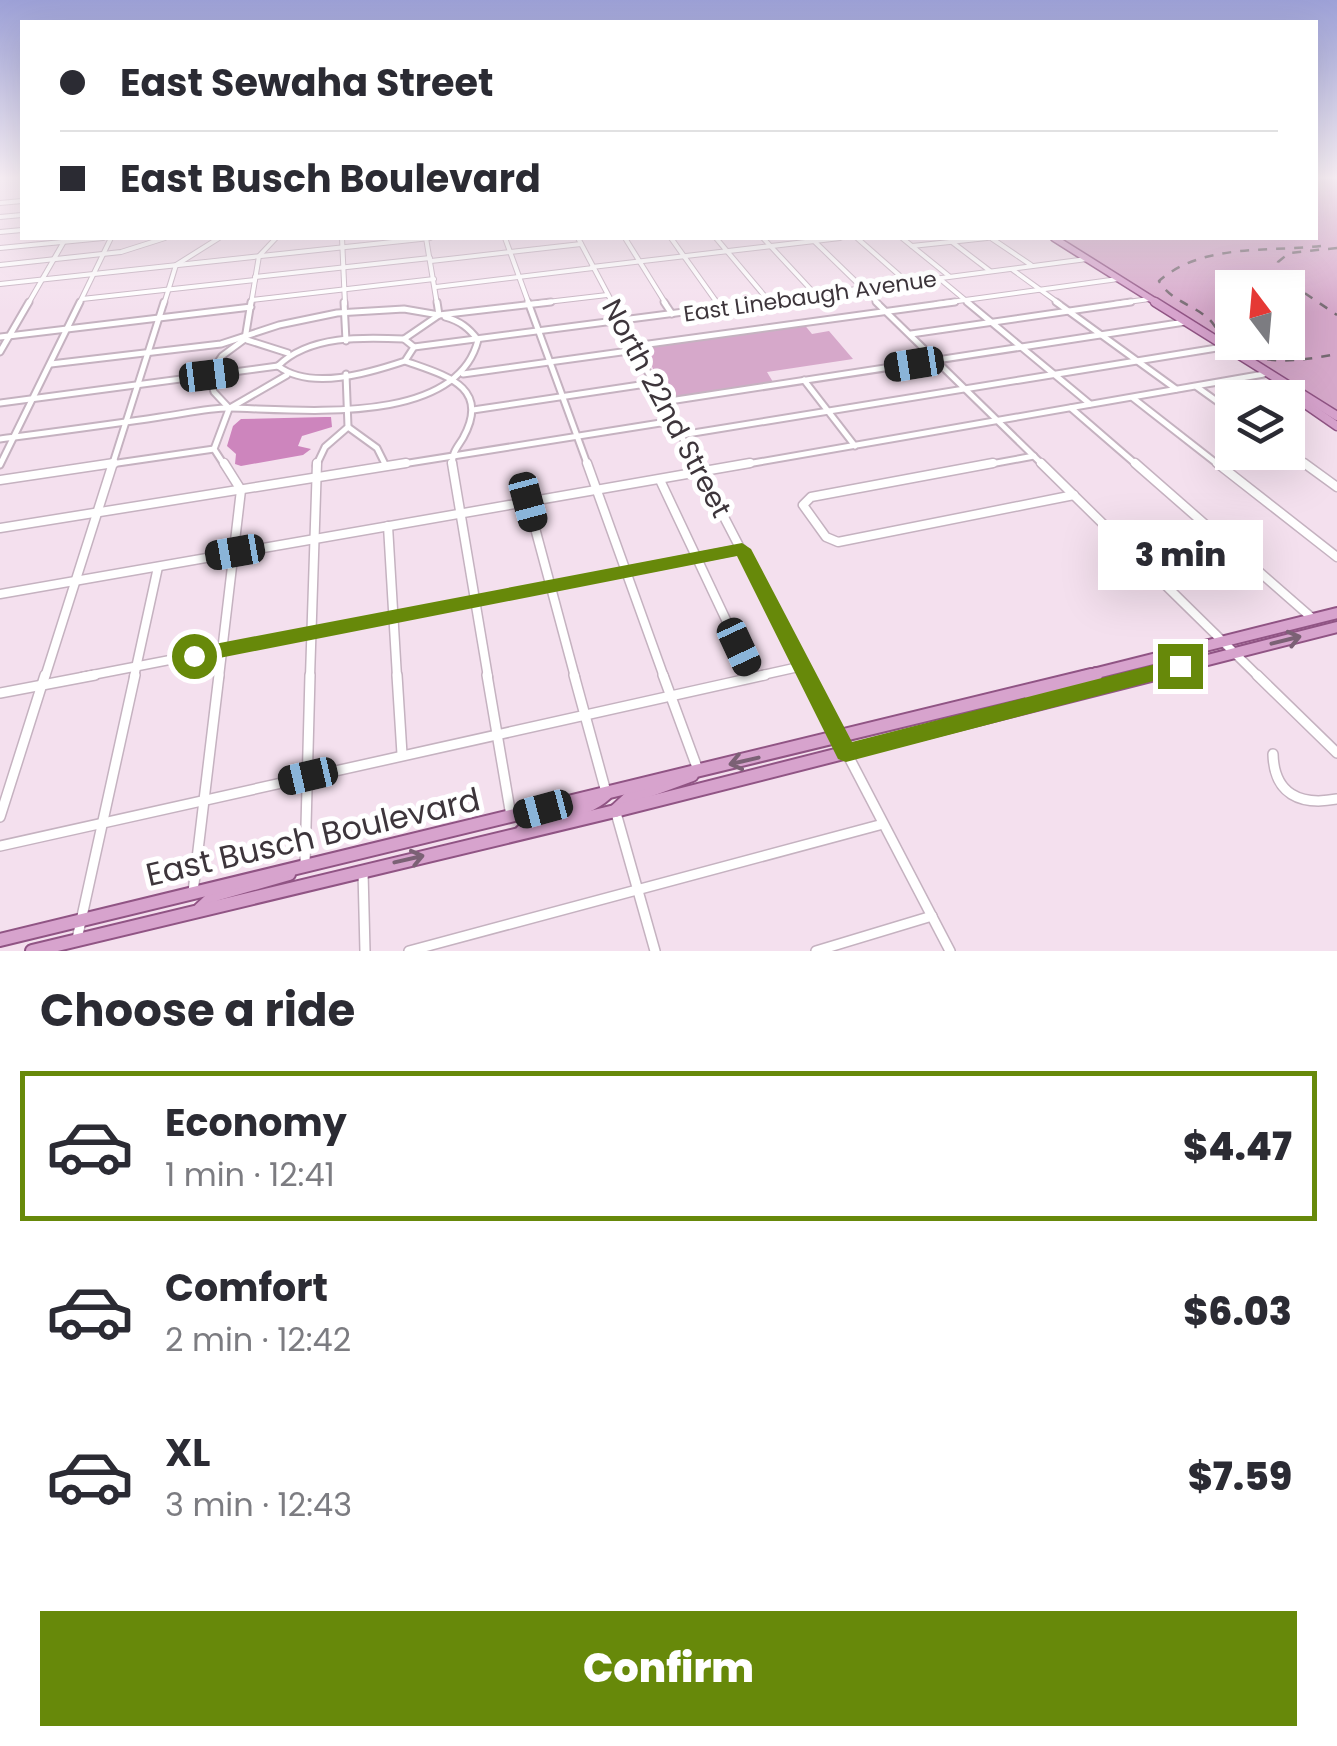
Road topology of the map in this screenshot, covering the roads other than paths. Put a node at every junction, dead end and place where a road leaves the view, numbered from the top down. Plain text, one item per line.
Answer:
1 (64, 240) edge
2 (110, 240) edge
3 (160, 240) edge
4 (216, 240) edge
5 (274, 240) edge
6 (342, 240) edge
7 (407, 240) edge
8 (428, 240) edge
9 (506, 240) edge
10 (626, 240) edge
11 (672, 240) edge
12 (718, 240) edge
13 (765, 240) edge
14 (807, 240) edge
15 (814, 240) edge
16 (859, 240) edge
17 (904, 240) edge
18 (970, 240) edge
19 (992, 240) edge
20 (1057, 240) edge
21 (579, 241) edge
22 (952, 242) junction
23 (344, 246) junction
24 (771, 246) junction
25 (912, 246) junction
26 (0, 248) edge
27 (728, 251) junction
28 (510, 252) junction
29 (103, 254) junction
30 (258, 256) junction
31 (684, 256) junction
32 (430, 259) junction
33 (1087, 259) junction
34 (54, 260) junction
35 (640, 262) junction
36 (176, 264) junction
37 (0, 265) edge
38 (1032, 266) junction
39 (345, 267) junction
40 (593, 268) junction
41 (1012, 269) junction
42 (991, 272) junction
43 (94, 274) junction
44 (518, 277) junction
45 (950, 277) junction
46 (255, 278) junction
47 (940, 278) junction
48 (42, 279) junction
49 (434, 279) junction
50 (1118, 279) junction
51 (908, 283) junction
52 (0, 284) edge
53 (436, 286) junction
54 (345, 289) junction
55 (863, 289) junction
56 (168, 290) junction
57 (1040, 290) junction
58 (607, 295) junction
59 (816, 295) junction
60 (1149, 299) junction
61 (81, 300) junction
62 (965, 300) junction
63 (769, 301) junction
64 (252, 304) junction
65 (528, 305) junction
66 (721, 308) junction
67 (1070, 311) junction
68 (886, 312) junction
69 (346, 314) junction
70 (672, 314) junction
71 (440, 316) junction
72 (160, 318) junction
73 (621, 321) junction
74 (992, 322) junction
75 (1185, 322) junction
76 (67, 330) junction
77 (538, 332) junction
78 (910, 334) junction
79 (1102, 335) junction
80 (9, 336) junction
81 (0, 337) edge
82 (404, 339) junction
83 (245, 340) junction
84 (478, 340) junction
85 (346, 342) junction
86 (1215, 342) edge
87 (1022, 347) junction
88 (414, 348) junction
89 (635, 348) junction
90 (1215, 348) edge
91 (0, 352) edge
92 (148, 352) junction
93 (289, 354) junction
94 (937, 360) junction
95 (1243, 360) edge
96 (1139, 361) junction
97 (404, 362) junction
98 (549, 362) junction
99 (51, 364) junction
100 (278, 366) junction
101 (346, 374) junction
102 (1264, 374) junction
103 (209, 375) junction
104 (1054, 375) junction
105 (287, 376) junction
106 (459, 376) junction
107 (804, 380) junction
108 (653, 383) junction
109 (136, 385) junction
110 (1197, 387) junction
111 (966, 389) junction
112 (1177, 390) junction
113 (561, 397) junction
114 (32, 398) junction
115 (1133, 398) junction
116 (1215, 400) edge
117 (663, 402) junction
118 (0, 403) edge
119 (1091, 405) junction
120 (229, 408) junction
121 (347, 408) junction
122 (1070, 408) junction
123 (473, 410) junction
124 (829, 411) junction
125 (1337, 416) edge
126 (673, 421) junction
127 (999, 421) junction
128 (125, 422) junction
129 (1337, 426) edge
130 (348, 427) junction
131 (681, 435) junction
132 (577, 436) junction
133 (14, 437) junction
134 (0, 439) edge
135 (855, 446) junction
136 (214, 449) junction
137 (451, 456) junction
138 (1035, 456) junction
139 (112, 464) junction
140 (1305, 464) edge
141 (0, 465) edge
142 (386, 466) junction
143 (701, 472) junction
144 (314, 478) junction
145 (0, 480) edge
146 (660, 480) junction
147 (1337, 487) edge
148 (241, 490) junction
149 (597, 490) junction
150 (1075, 495) junction
151 (528, 502) junction
152 (97, 513) junction
153 (459, 514) junction
154 (388, 526) junction
155 (0, 528) edge
156 (312, 539) junction
157 (742, 549) junction
158 (235, 552) junction
159 (1337, 557) edge
160 (698, 558) junction
161 (158, 566) junction
162 (626, 572) junction
163 (75, 580) junction
164 (551, 586) junction
165 (0, 594) edge
166 (474, 601) junction
167 (1337, 613) edge
168 (394, 617) junction
169 (1313, 619) junction
170 (1337, 628) edge
171 (310, 633) junction
172 (1224, 641) junction
173 (224, 650) junction
174 (1236, 652) junction
175 (803, 666) junction
176 (134, 668) junction
177 (1096, 672) junction
178 (753, 677) junction
179 (40, 685) junction
180 (0, 693) edge
181 (672, 694) junction
182 (1024, 705) junction
183 (586, 714) junction
184 (497, 734) junction
185 (838, 738) junction
186 (846, 752) junction
187 (1337, 753) edge
188 (402, 754) junction
189 (1273, 754) dead end
190 (698, 771) junction
191 (308, 776) junction
192 (606, 793) junction
193 (206, 799) junction
194 (1337, 799) edge
195 (616, 812) junction
196 (0, 817) edge
197 (511, 818) junction
198 (101, 823) junction
199 (883, 824) junction
200 (520, 833) junction
201 (0, 846) edge
202 (305, 866) junction
203 (363, 870) junction
204 (638, 890) junction
205 (192, 893) junction
206 (200, 909) junction
207 (932, 916) junction
208 (81, 920) junction
209 (0, 940) edge
210 (76, 940) junction
211 (32, 951) edge
212 (366, 951) edge
213 (409, 951) edge
214 (655, 951) edge
215 (816, 951) edge
216 (950, 951) edge

1 - 26 street
1 - 34 street
2 - 29 street
3 - 29 street
4 - 36 street
5 - 30 street
6 - 23 street
7 - 23 street
8 - 32 street
9 - 28 street
10 - 35 street
11 - 31 street
12 - 27 street
13 - 24 street
14 - 24 street
15 - 55 street
16 - 51 street
17 - 25 street
18 - 22 street
19 - 38 street
20 - 33 main road
21 - 28 street
21 - 40 street, North 22nd Street
22 - 25 street
22 - 42 street
23 - 30 street
23 - 39 street
24 - 27 street
24 - 59 street
25 - 45 street
27 - 31 street
27 - 63 street
28 - 32 street
28 - 44 street
29 - 34 street
29 - 43 street
30 - 36 street
30 - 46 street
31 - 35 street
31 - 66 street
32 - 39 street
32 - 49 street
33 - 38 street, East Linebaugh Avenue
33 - 50 main road
34 - 37 street
34 - 48 street
35 - 40 street
35 - 70 street
36 - 43 street
36 - 56 street
38 - 41 street, East Linebaugh Avenue
39 - 46 street
39 - 54 street
40 - 44 street
40 - 58 street, North 22nd Street
41 - 42 street, East Linebaugh Avenue
41 - 57 street
42 - 45 street, East Linebaugh Avenue
43 - 48 street
43 - 61 street
44 - 53 street
44 - 65 street
45 - 47 street, East Linebaugh Avenue
46 - 56 street
46 - 64 street
47 - 51 street, East Linebaugh Avenue
47 - 62 street
48 - 52 street
48 - 80 street
49 - 53 street
49 - 54 street
50 - 57 street
50 - 60 main road
51 - 55 street, East Linebaugh Avenue
53 - 71 street
54 - 64 street
54 - 69 street
55 - 59 street, East Linebaugh Avenue
55 - 68 street
56 - 61 street
56 - 72 street
57 - 62 street
57 - 67 street
58 - 65 street
58 - 73 street, North 22nd Street
59 - 63 street, East Linebaugh Avenue
60 - 67 street
60 - 75 main road
61 - 76 street
62 - 68 street
62 - 74 street
63 - 66 street, East Linebaugh Avenue
64 - 72 street
64 - 83 street
65 - 71 street
65 - 77 street
66 - 70 street, East Linebaugh Avenue
67 - 74 street
67 - 79 street
68 - 78 street
68 - 89 street
69 - 71 street
69 - 83 street
69 - 85 street
70 - 73 street, East Linebaugh Avenue
71 - 82 street
71 - 84 street
72 - 76 street
72 - 92 street
73 - 77 street, East Linebaugh Avenue
73 - 89 street, North 22nd Street
74 - 78 street
74 - 87 street
75 - 79 street
75 - 86 main road
76 - 80 street
76 - 99 street
77 - 84 street, East Linebaugh Avenue
77 - 98 street
78 - 94 street
79 - 87 street
79 - 96 street
80 - 81 street
80 - 91 street
82 - 85 street
82 - 88 street
83 - 92 street
83 - 93 street
83 - 103 street
84 - 88 street, East Linebaugh Avenue
84 - 106 street
85 - 93 street
87 - 94 street
87 - 104 street
88 - 97 street
89 - 98 street
89 - 108 street, North 22nd Street
90 - 96 street
92 - 99 street
92 - 109 street
93 - 100 street
94 - 107 street
94 - 111 street
95 - 102 main road
96 - 104 street
96 - 112 street
97 - 101 street
97 - 106 street
98 - 106 street
98 - 113 street
99 - 114 street
100 - 103 street
100 - 105 street
101 - 105 street
101 - 121 street
102 - 110 street
102 - 125 main road
102 - 129 main road
103 - 109 street
103 - 120 street
104 - 111 street
104 - 119 street
105 - 120 street
106 - 121 street
106 - 123 street
107 - 117 street
107 - 124 street
108 - 113 street
108 - 117 street, North 22nd Street
109 - 114 street
109 - 128 street
110 - 112 street
110 - 116 street
111 - 124 street
111 - 127 street
112 - 115 street
113 - 123 street
113 - 132 street
114 - 118 street
114 - 133 street
115 - 119 street
115 - 159 street
117 - 126 street, North 22nd Street
119 - 122 street
120 - 121 street
120 - 128 street
120 - 136 street
121 - 130 street
122 - 127 street
122 - 169 street
123 - 137 street
124 - 131 street
124 - 135 street
126 - 131 street, North 22nd Street
126 - 132 street
127 - 135 street
127 - 138 street
128 - 133 street
128 - 139 street
130 - 142 street
130 - 144 street
131 - 143 street, North 22nd Street
132 - 137 street
132 - 149 street
133 - 134 street
133 - 141 street
135 - 143 street
136 - 139 street
136 - 148 street
137 - 142 street
137 - 153 street
138 - 150 street
138 - 150 street
139 - 145 street
139 - 152 street
140 - 147 street
142 - 144 street
143 - 146 street
143 - 157 street, North 22nd Street
144 - 148 street
144 - 156 street
146 - 149 street
146 - 160 street
148 - 152 street
148 - 158 street
149 - 151 street
149 - 162 street
150 - 172 street
151 - 153 street
151 - 164 street
152 - 155 street
152 - 163 street
153 - 154 street
153 - 166 street
154 - 156 street
154 - 168 street
156 - 158 street
156 - 171 street
157 - 160 street
157 - 175 street, North 22nd Street
158 - 161 street
158 - 173 street
160 - 162 street
160 - 178 street
161 - 163 street
161 - 176 street
162 - 164 street
162 - 181 street
163 - 165 street
163 - 179 street
164 - 166 street
164 - 183 street
166 - 168 street
166 - 184 street
167 - 169 main road, East Busch Boulevard
168 - 171 street
168 - 188 street
169 - 172 main road, East Busch Boulevard
174 -> 170 main road, East Busch Boulevard
171 - 173 street
171 - 191 street
172 - 174 street
172 - 177 main road, East Busch Boulevard
173 - 176 street
173 - 193 street
174 - 182 main road, East Busch Boulevard
174 - 187 street
175 - 178 street
175 - 185 street, North 22nd Street
176 - 179 street
176 - 198 street
177 - 182 main road
177 - 185 main road, East Busch Boulevard
178 - 181 street
179 - 180 street
179 - 196 street
181 - 183 street
181 - 190 street
182 - 186 main road, East Busch Boulevard
183 - 184 street
183 - 192 street
184 - 188 street
184 - 197 street
185 - 186 street, North 22nd Street
185 -> 190 main road, East Busch Boulevard
186 - 195 main road, East Busch Boulevard
186 - 199 street, North 22nd Street
188 - 191 street
189 - 194 street
190 - 192 main road, East Busch Boulevard
190 - 195 main road
191 - 193 street
191 - 202 street
192 - 197 main road, East Busch Boulevard
192 - 200 main road
193 - 198 street
193 - 205 street
195 - 200 main road, East Busch Boulevard
195 - 204 street
197 - 202 main road, East Busch Boulevard
198 - 201 street
198 - 208 street
199 - 204 street
199 - 207 street, North 22nd Street
203 -> 200 main road, East Busch Boulevard
202 - 205 main road, East Busch Boulevard
202 - 206 main road
203 - 206 main road, East Busch Boulevard
203 - 212 street
204 - 213 street
204 - 214 street
205 - 208 main road, East Busch Boulevard
206 - 210 main road, East Busch Boulevard
207 - 215 street
207 - 216 street, North 22nd Street
208 - 209 main road, East Busch Boulevard
208 - 210 street
210 - 211 main road, East Busch Boulevard

